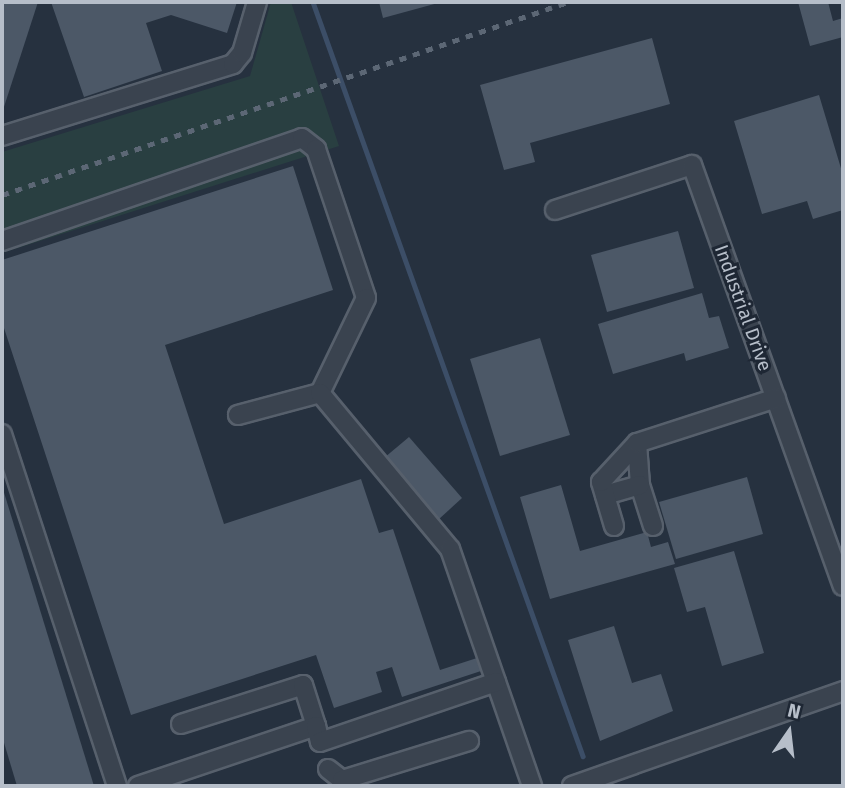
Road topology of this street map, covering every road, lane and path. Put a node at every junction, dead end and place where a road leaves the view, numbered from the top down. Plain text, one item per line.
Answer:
1 (257, 2) edge
2 (2, 136) edge
3 (555, 210) dead end
4 (2, 241) edge
5 (320, 393) junction
6 (776, 398) junction
7 (238, 415) dead end
8 (2, 434) edge
9 (637, 443) junction
10 (640, 485) junction
11 (605, 495) junction
12 (614, 526) dead end
13 (653, 526) dead end
14 (843, 586) edge
15 (496, 681) junction
16 (843, 691) edge
17 (181, 724) dead end
18 (316, 726) junction
19 (469, 741) dead end
20 (328, 769) dead end
21 (117, 786) edge
22 (138, 786) edge
23 (532, 786) edge
24 (572, 786) edge

1 - 2 street
3 - 6 street, Industrial Drive
4 - 5 street
5 - 7 street
5 - 15 street
6 - 9 street
6 - 14 street, Industrial Drive
8 - 21 street
9 - 10 street
9 - 11 street
10 - 11 street
10 - 13 street
11 - 12 street
15 - 18 street
15 - 23 street
16 - 24 street
17 - 18 street
18 - 22 street
19 - 20 street

